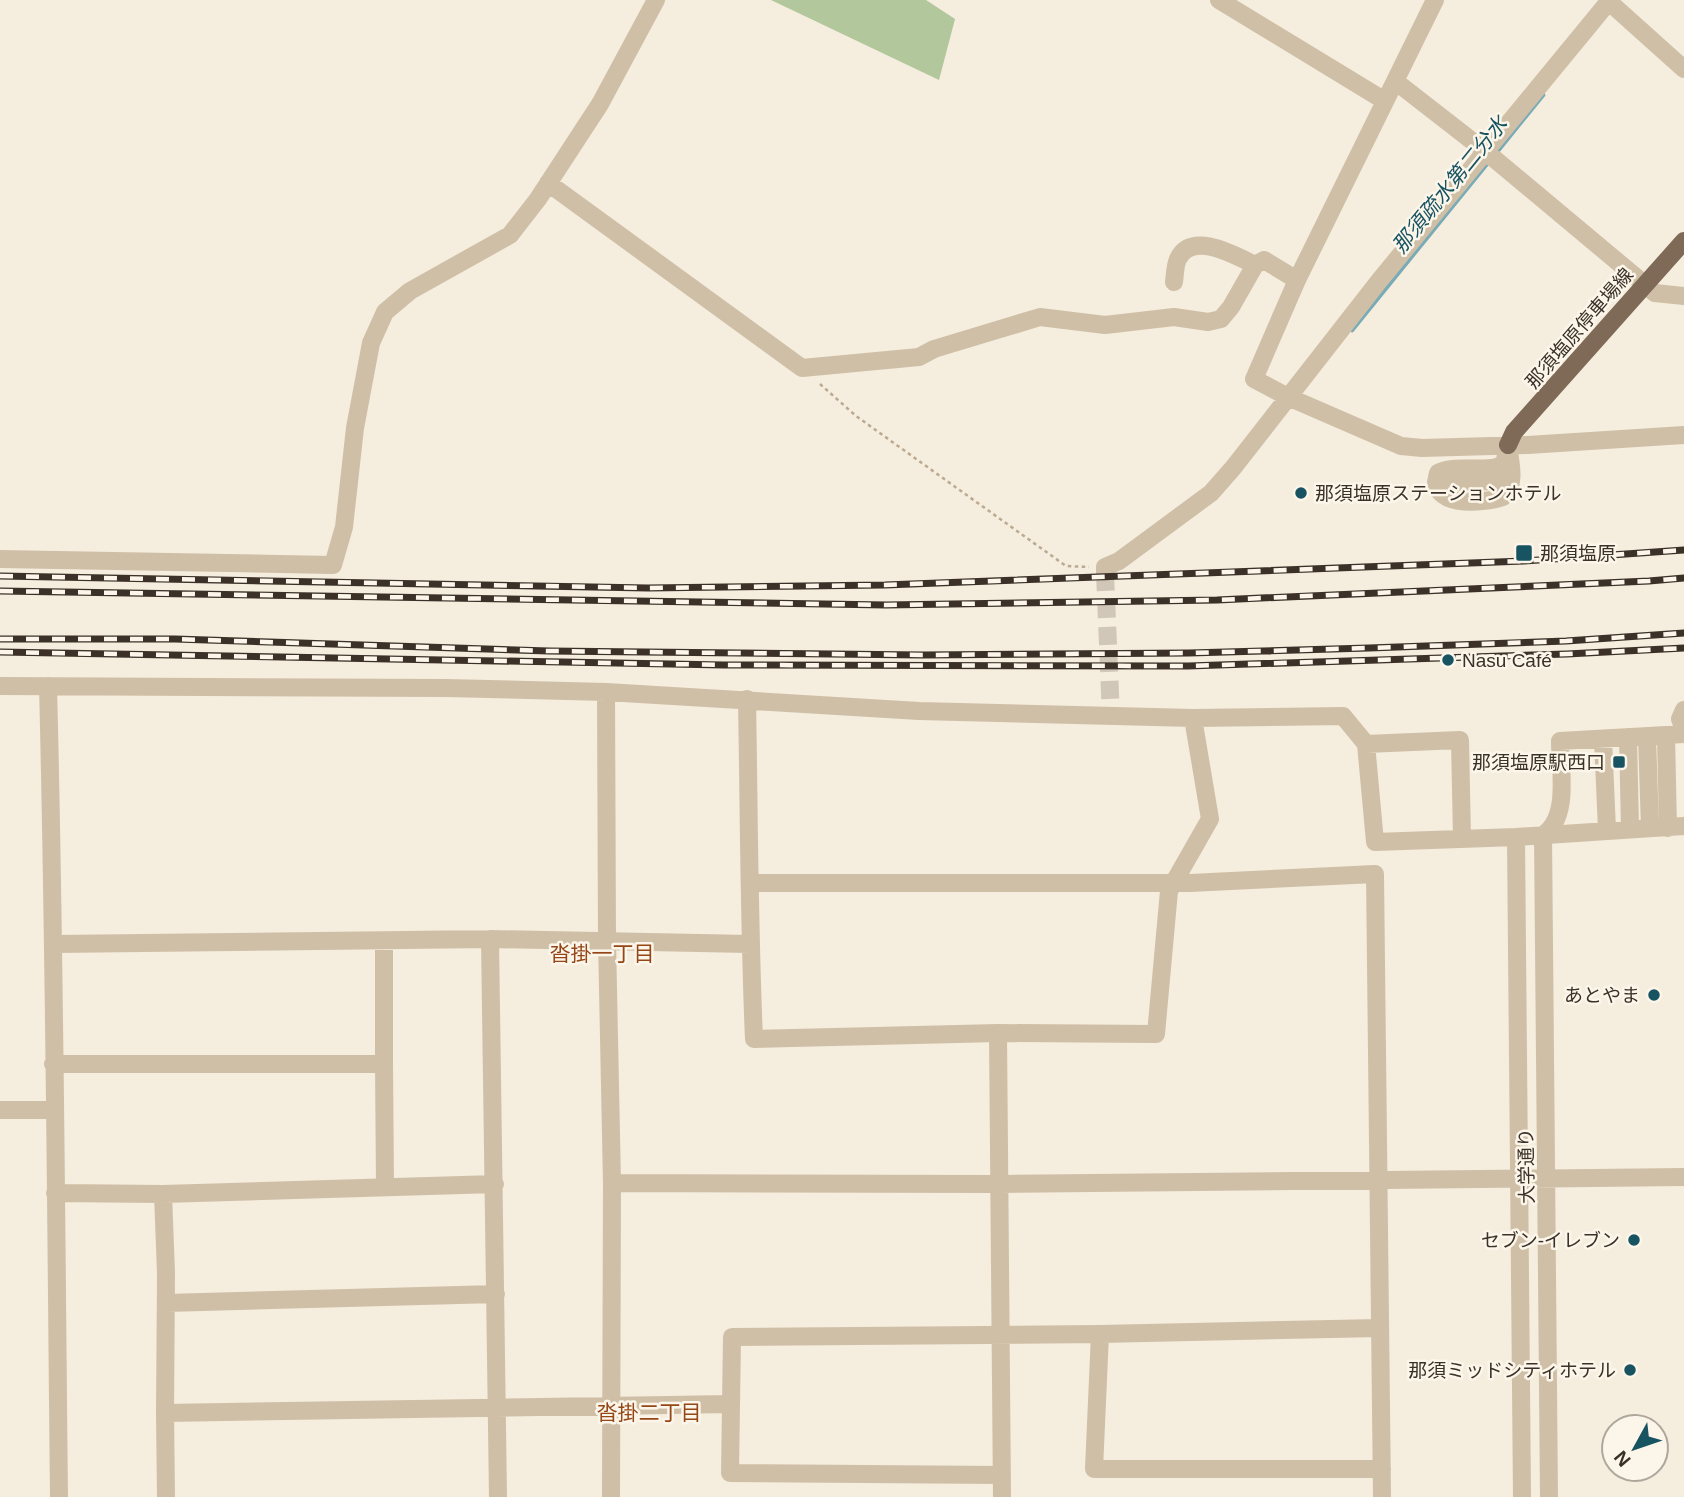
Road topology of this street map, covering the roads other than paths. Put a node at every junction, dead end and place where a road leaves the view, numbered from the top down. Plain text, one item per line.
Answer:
1 (656, 0) edge
2 (1219, 0) edge
3 (1435, 0) edge
4 (1609, 0) edge
5 (1684, 69) edge
6 (1395, 81) junction
7 (1385, 101) junction
8 (1485, 151) junction
9 (548, 183) junction
10 (1684, 241) edge
11 (1255, 265) junction
12 (1297, 280) junction
13 (1174, 282) dead end
14 (1645, 285) junction
15 (1684, 296) edge
16 (1288, 397) junction
17 (1684, 435) edge
18 (1508, 445) junction
19 (0, 559) edge
20 (1105, 570) road end
21 (0, 686) edge
22 (48, 687) junction
23 (606, 692) junction
24 (747, 699) junction
25 (1684, 710) edge
26 (1193, 718) junction
27 (1678, 733) edge
28 (1647, 736) junction
29 (1628, 737) junction
30 (1603, 739) junction
31 (1366, 744) junction
32 (1676, 827) edge
33 (1650, 828) junction
34 (1630, 829) junction
35 (1606, 830) junction
36 (1543, 835) junction
37 (1516, 837) junction
38 (1462, 839) junction
39 (751, 883) junction
40 (1174, 883) junction
41 (489, 939) junction
42 (607, 940) junction
43 (384, 941) junction
44 (54, 944) junction
45 (750, 944) junction
46 (998, 1033) junction
47 (54, 1064) junction
48 (384, 1064) junction
49 (0, 1110) edge
50 (54, 1110) junction
51 (1684, 1177) edge
52 (1519, 1178) junction
53 (1547, 1178) junction
54 (1378, 1182) junction
55 (612, 1183) junction
56 (495, 1184) junction
57 (999, 1184) junction
58 (385, 1186) junction
59 (55, 1193) junction
60 (163, 1194) junction
61 (496, 1294) junction
62 (166, 1303) junction
63 (1380, 1328) junction
64 (1000, 1334) junction
65 (1100, 1334) junction
66 (731, 1404) junction
67 (611, 1406) junction
68 (498, 1407) junction
69 (165, 1413) junction
70 (1382, 1469) junction
71 (1002, 1475) junction
72 (59, 1497) edge
73 (166, 1497) edge
74 (498, 1497) edge
75 (611, 1497) edge
76 (1002, 1497) edge
77 (1382, 1497) edge
78 (1522, 1497) edge
79 (1549, 1497) edge

1 - 9 street
2 - 7 street
3 - 6 street
4 - 5 street
4 - 8 street
6 - 7 street
6 - 8 street
7 - 12 street
8 - 14 street
8 - 16 street
9 - 11 street
9 - 19 street
10 - 14 main road, 那須塩原停車場線
11 - 12 street
11 - 13 street
12 - 16 street
14 - 15 street
14 - 18 main road, 那須塩原停車場線
16 - 18 street
16 - 20 street
17 - 18 street
18 - 18 street
21 - 22 street
22 - 23 street
22 - 44 street
23 - 24 street
23 - 42 street
24 - 26 street
24 - 39 street
25 - 27 street
26 - 31 street
26 - 40 street
27 - 28 street
27 - 32 street
28 - 29 street
28 - 33 street
29 - 30 street
29 - 34 street
30 - 35 street
30 - 36 street
31 - 38 street
31 - 38 street
32 - 33 street
33 - 34 street
34 - 35 street
35 - 36 street
36 - 37 street
36 - 53 street, 大学通り
37 - 38 street
37 - 52 street, 大学通り
39 - 40 street
39 - 45 street
40 - 46 street
40 - 54 street
41 - 42 street
41 - 43 street
41 - 56 street
42 - 45 street
42 - 55 street
43 - 44 street
43 - 48 street
44 - 47 street
45 - 46 street
46 - 57 street
47 - 48 street
47 - 50 street
48 - 58 street
49 - 50 street
50 - 59 street
51 - 53 street
52 - 53 street
52 - 54 street
52 - 78 street, 大学通り
53 - 79 street, 大学通り
54 - 57 street
54 - 63 street
55 - 57 street
55 - 67 street
56 - 58 street
56 - 61 street
57 - 64 street
58 - 60 street
59 - 60 street
59 - 72 street
60 - 62 street
61 - 62 street
61 - 68 street
62 - 69 street
63 - 65 street
63 - 70 street
64 - 65 street
64 - 66 street
64 - 71 street
65 - 70 street
66 - 67 street
66 - 71 street
67 - 68 street
67 - 75 street
68 - 69 street
68 - 74 street
69 - 73 street
70 - 77 street
71 - 76 street

